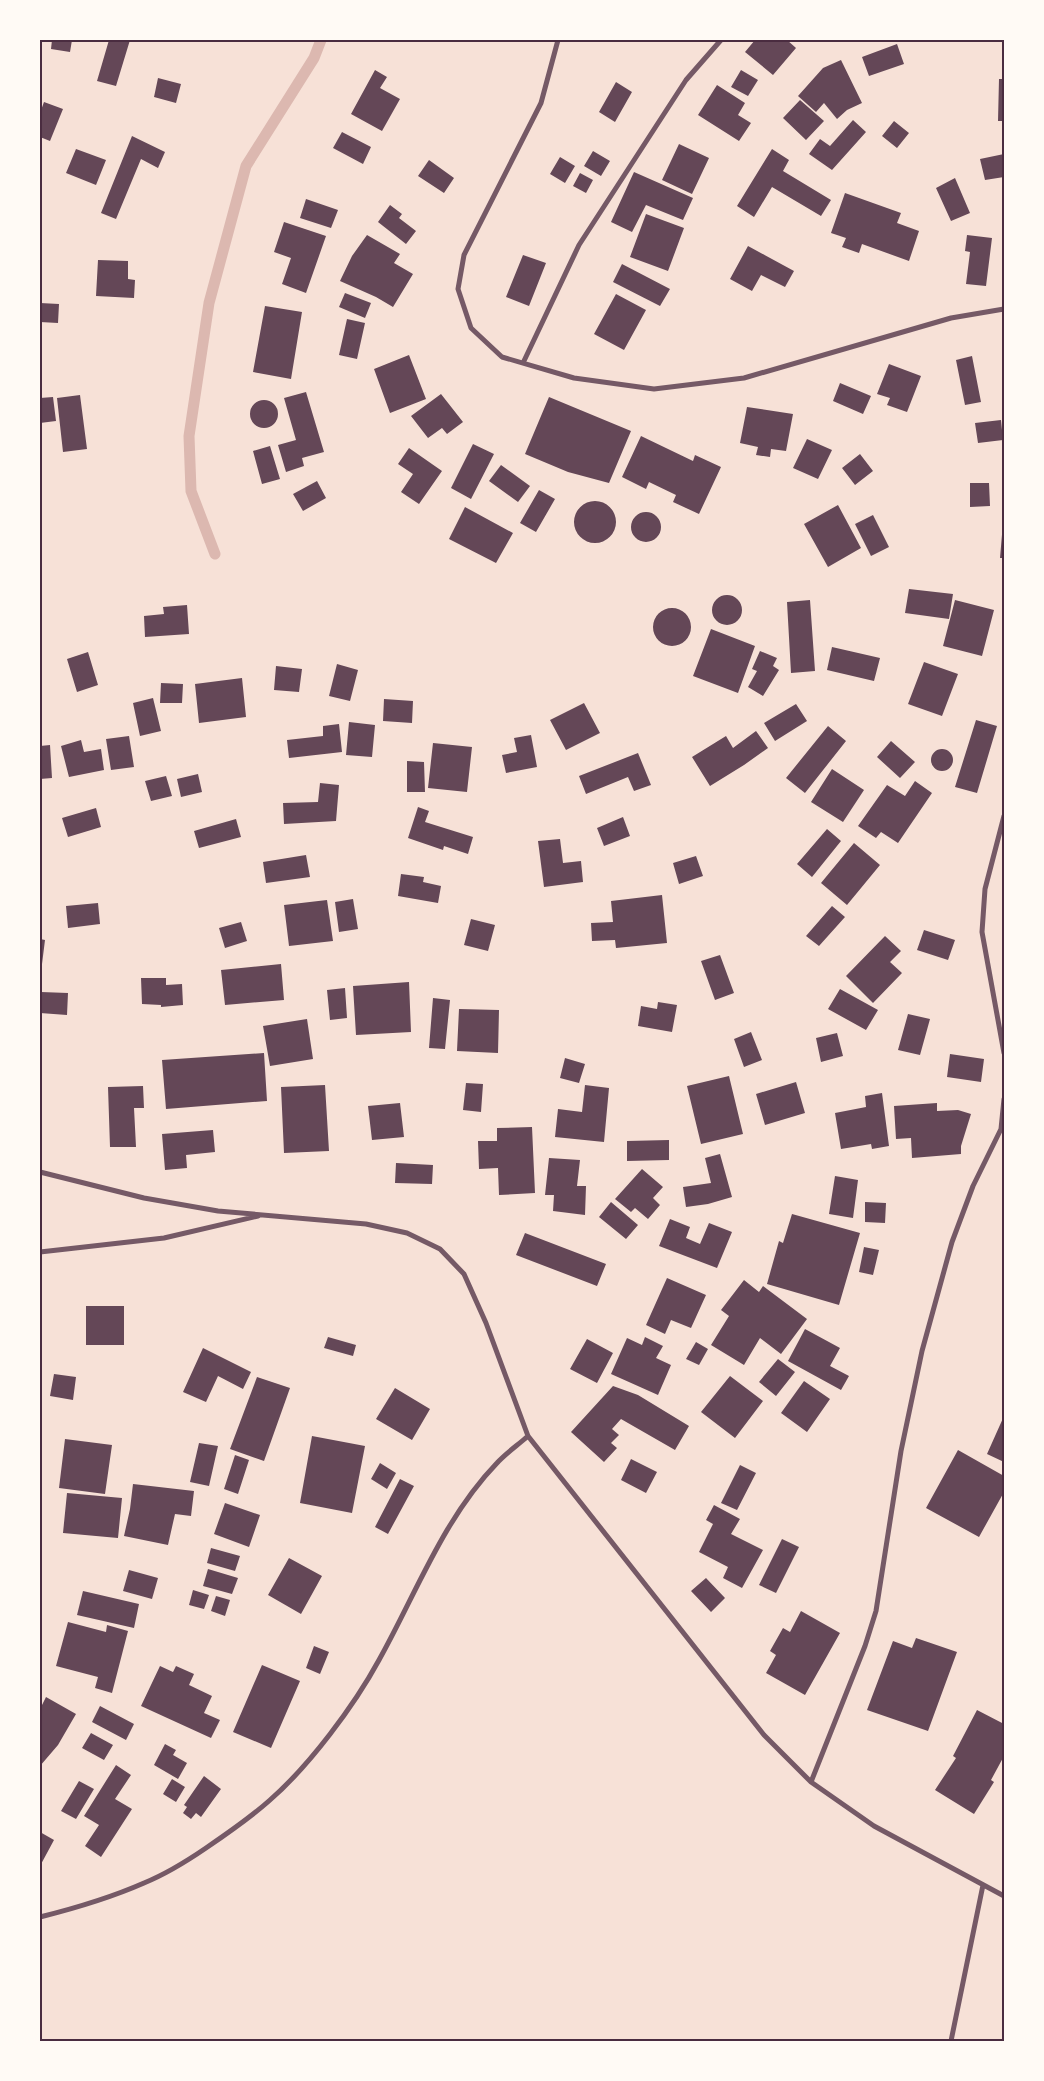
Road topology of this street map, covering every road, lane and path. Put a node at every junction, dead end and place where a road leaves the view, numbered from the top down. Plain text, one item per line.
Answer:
1 (558, 40) edge
2 (721, 40) edge
3 (1004, 309) edge
4 (523, 363) junction
5 (1004, 816) edge
6 (1004, 1053) edge
7 (1004, 1099) edge
8 (1002, 1128) edge
9 (40, 1172) edge
10 (264, 1215) junction
11 (40, 1252) edge
12 (528, 1436) junction
13 (811, 1782) junction
14 (983, 1885) junction
15 (1004, 1896) edge
16 (40, 1917) edge
17 (951, 2041) edge

1 - 4 street
2 - 4 street
3 - 4 street
5 - 6 street
7 - 8 street
8 - 13 street
9 - 10 street
10 - 11 street
10 - 12 street
12 - 13 street
12 - 16 street
13 - 14 street
14 - 15 street
14 - 17 street

